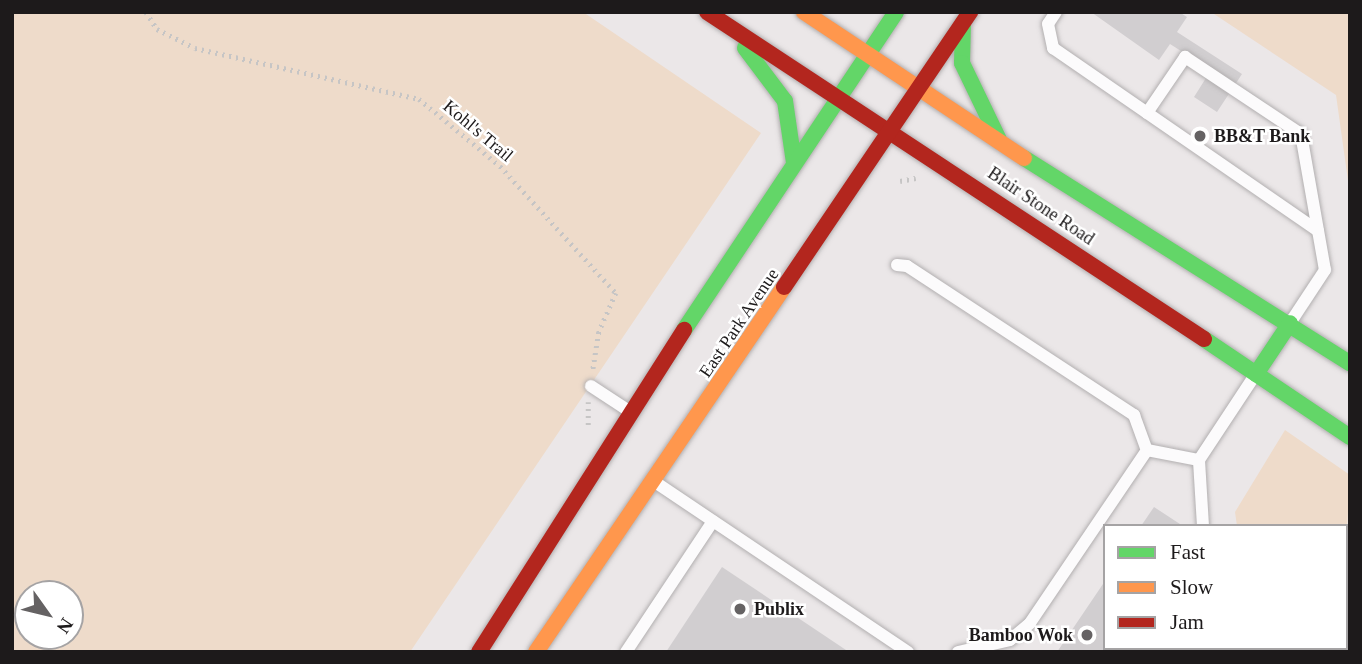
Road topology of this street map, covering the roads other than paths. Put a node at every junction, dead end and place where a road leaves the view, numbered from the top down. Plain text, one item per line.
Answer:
1 (707, 12) edge
2 (804, 12) edge
3 (896, 12) edge
4 (1056, 12) edge
5 (966, 18) edge
6 (722, 22) junction
7 (867, 55) junction
8 (919, 90) junction
9 (839, 96) junction
10 (1147, 113) junction
11 (891, 129) junction
12 (1000, 143) junction
13 (794, 163) junction
14 (1318, 231) junction
15 (897, 265) dead end
16 (1290, 323) junction
17 (1350, 363) edge
18 (1256, 374) junction
19 (591, 386) road end
20 (629, 411) junction
21 (1350, 437) edge
22 (1147, 450) junction
23 (1199, 460) junction
24 (655, 482) junction
25 (713, 521) junction
26 (1203, 524) edge
27 (479, 652) edge
28 (536, 652) edge
29 (626, 652) edge
30 (908, 652) edge
31 (958, 652) edge

1 - 6 main road, Blair Stone Road
2 - 7 main road, Blair Stone Road
3 - 7 main road
4 - 10 lane
5 - 8 main road, East Park Avenue
5 - 12 main road
6 - 9 main road, Blair Stone Road
6 - 13 main road
7 - 8 main road, Blair Stone Road
7 - 9 main road
8 - 11 main road, East Park Avenue
8 - 12 main road, Blair Stone Road
9 - 11 main road, Blair Stone Road
9 - 13 main road
10 - 14 lane
10 - 14 lane
11 - 18 main road, Blair Stone Road
11 - 24 main road, East Park Avenue
12 - 16 main road, Blair Stone Road
13 - 20 main road
14 - 16 lane
15 - 22 lane
16 - 17 main road, Blair Stone Road
16 - 18 main road
18 - 21 main road, Blair Stone Road
18 - 23 lane
19 - 20 lane
20 - 27 main road
22 - 23 lane
22 - 31 lane
23 - 26 lane
24 - 25 lane
24 - 28 main road, East Park Avenue
25 - 29 lane
25 - 30 lane

